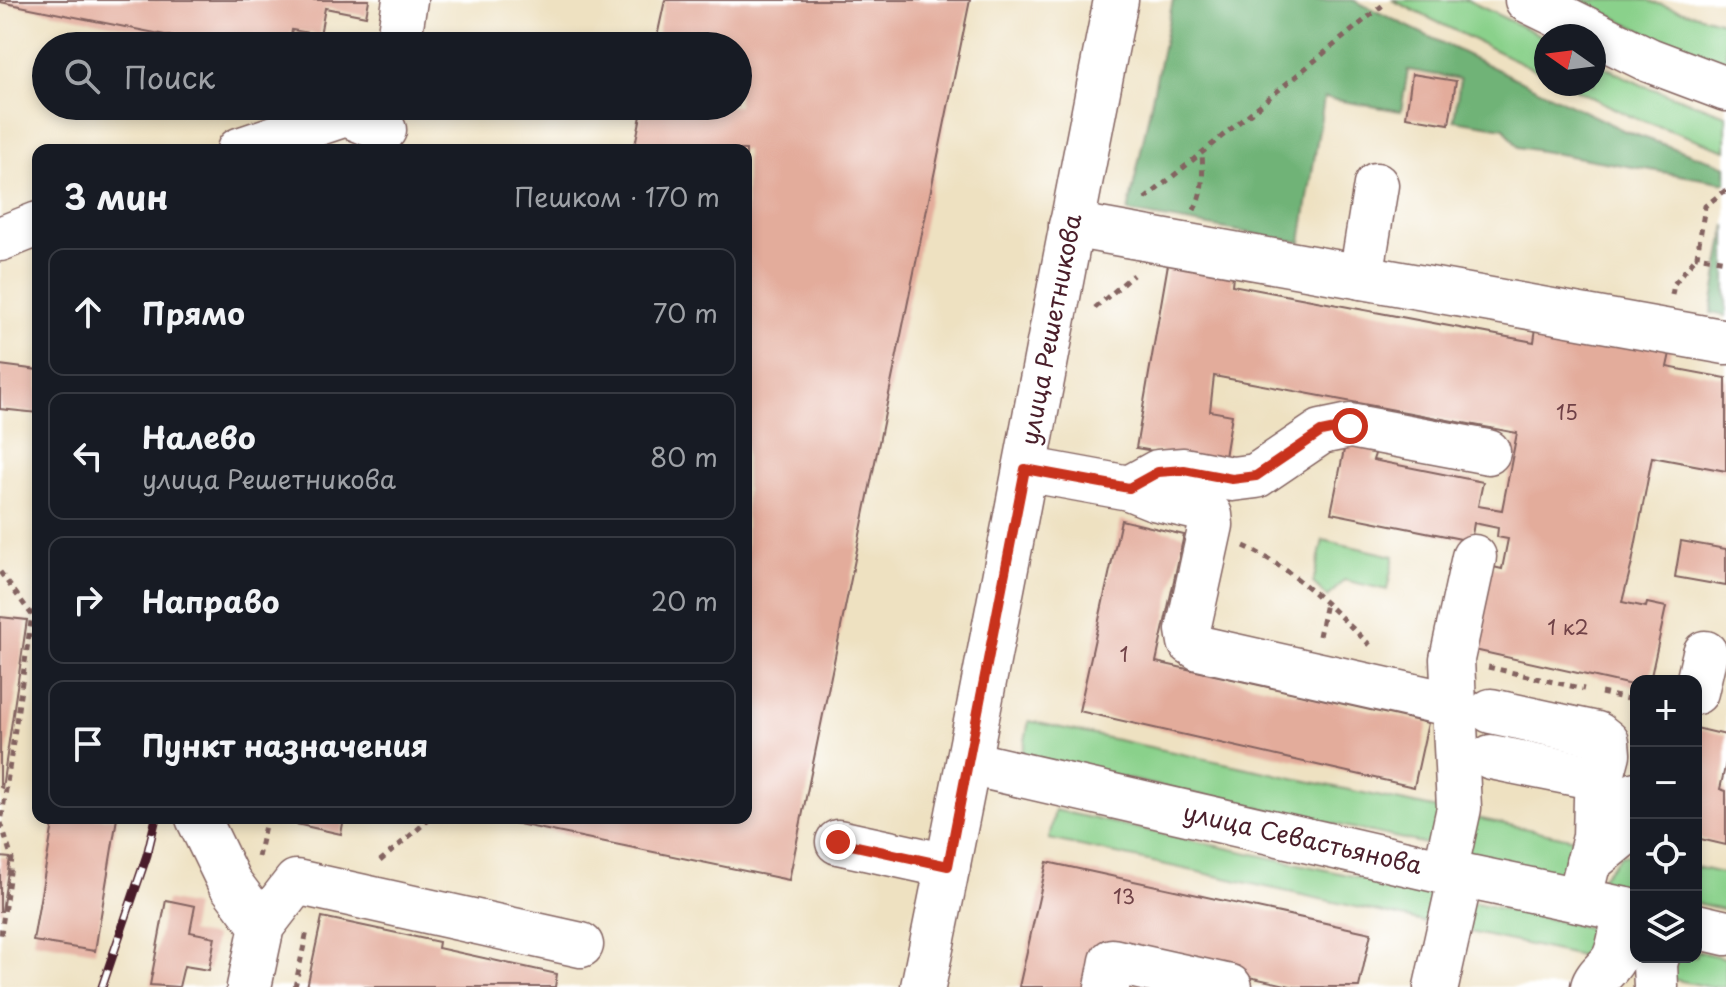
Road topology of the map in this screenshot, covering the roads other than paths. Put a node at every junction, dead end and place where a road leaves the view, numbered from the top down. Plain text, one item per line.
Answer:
1 (405, 0) edge
2 (1116, 0) edge
3 (1527, 0) edge
4 (400, 32) edge
5 (1726, 89) edge
6 (328, 120) edge
7 (360, 120) edge
8 (381, 129) edge
9 (257, 144) edge
10 (1376, 185) dead end
11 (32, 226) edge
12 (1088, 228) junction
13 (0, 239) edge
14 (1361, 277) junction
15 (1726, 342) edge
16 (1488, 452) dead end
17 (1025, 469) junction
18 (1129, 488) junction
19 (1474, 557) dead end
20 (1472, 708) junction
21 (1491, 757) dead end
22 (969, 763) junction
23 (1619, 787) edge
24 (201, 824) edge
25 (838, 842) dead end
26 (948, 866) junction
27 (1453, 874) junction
28 (1584, 882) junction
29 (1630, 911) edge
30 (262, 926) junction
31 (1702, 927) edge
32 (1726, 933) edge
33 (581, 945) dead end
34 (1655, 963) edge
35 (249, 987) edge
36 (923, 987) edge
37 (1107, 987) edge
38 (1230, 987) edge
39 (1436, 987) edge
40 (1593, 987) edge
41 (1656, 987) edge

1 - 4 street
2 - 12 street, улица Решетникова
3 - 5 street
6 - 9 street
7 - 8 street
10 - 14 street
11 - 13 street
12 - 14 street
12 - 17 street, улица Решетникова
14 - 15 street
16 - 18 street
17 - 18 street
17 - 22 street, улица Решетникова
18 - 20 street
19 - 20 street
20 - 23 street
20 - 27 street
21 - 23 street
22 - 26 street, улица Решетникова
22 - 27 street, улица Севастьянова
23 - 28 street
24 - 30 street
25 - 26 street
26 - 36 street, улица Решетникова
27 - 28 street, улица Севастьянова
27 - 39 street
28 - 29 street, улица Севастьянова
29 - 40 street
30 - 33 street
30 - 35 street
31 - 32 street
34 - 41 street
37 - 38 street

